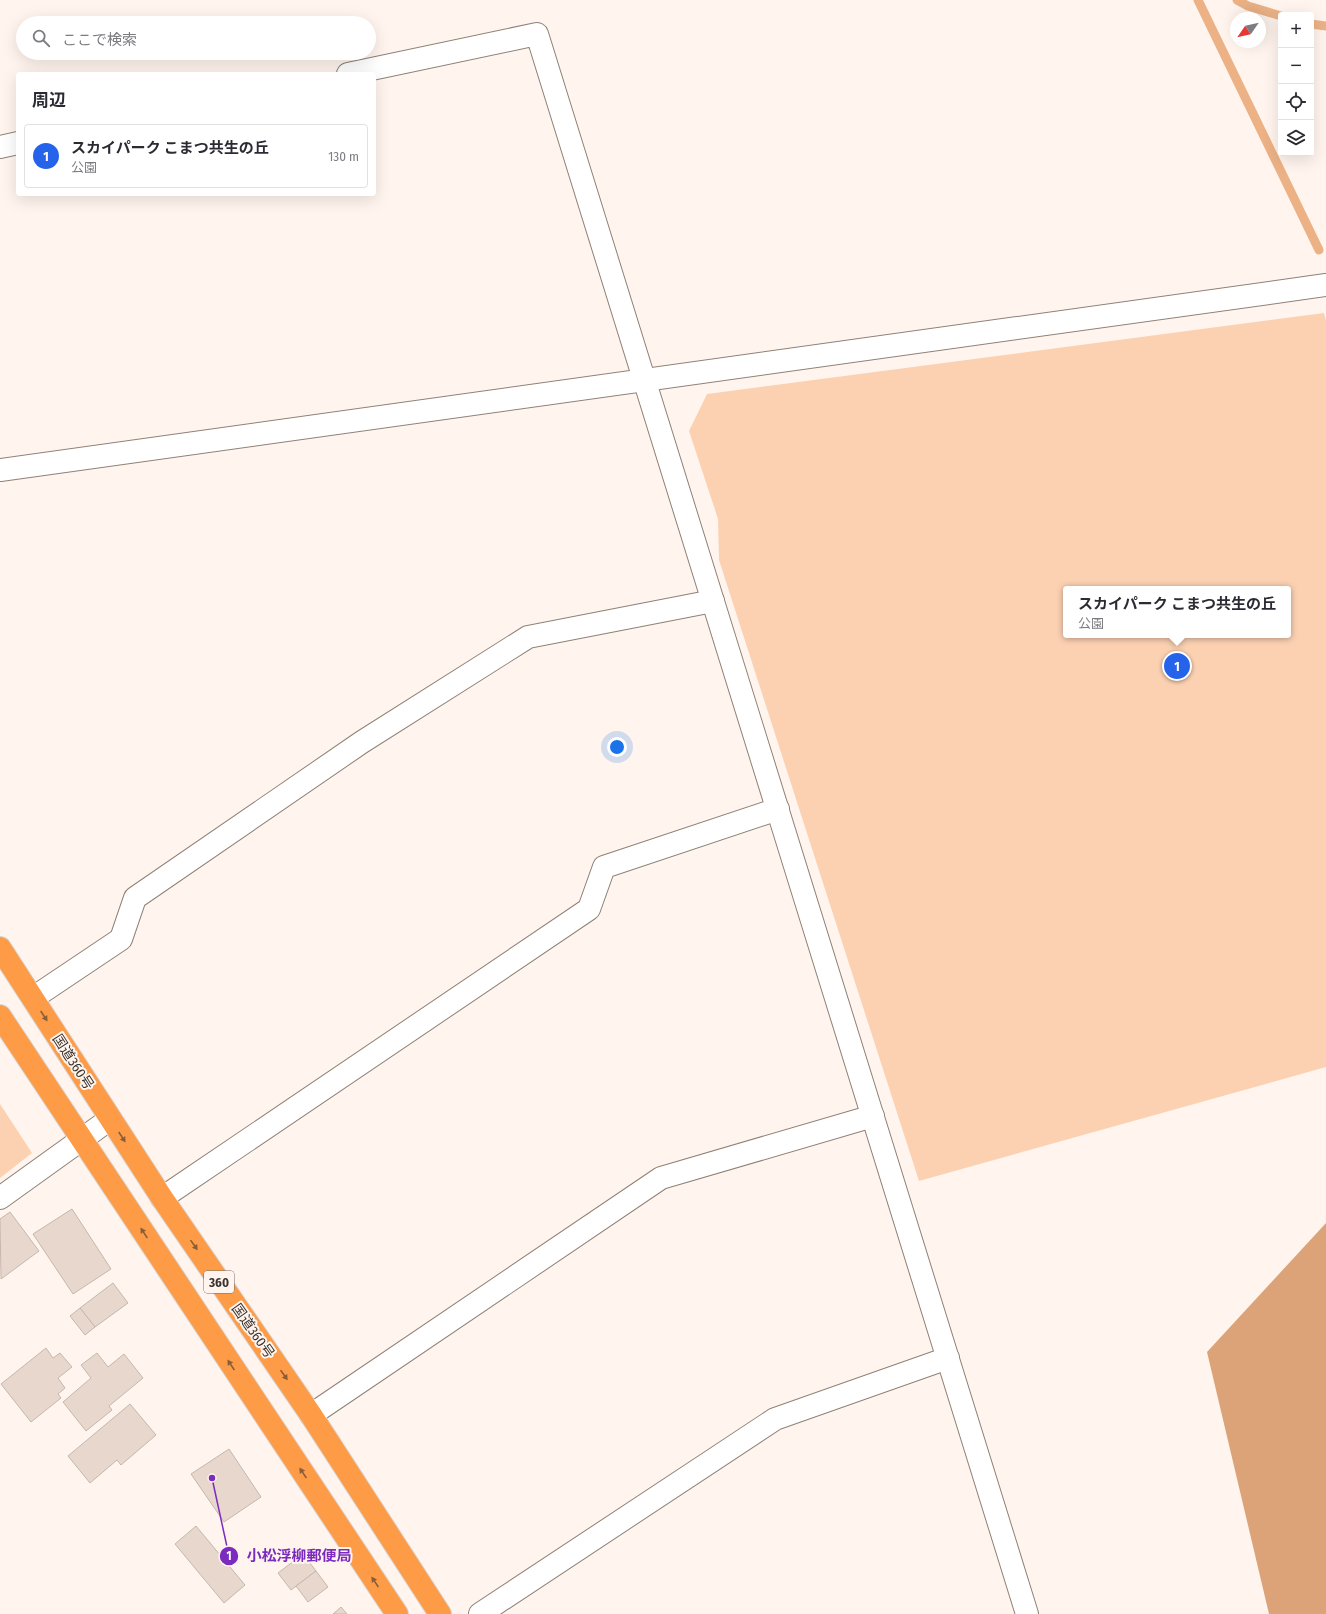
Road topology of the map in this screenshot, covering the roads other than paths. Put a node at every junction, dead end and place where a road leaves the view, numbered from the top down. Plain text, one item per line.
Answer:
1 (357, 72) edge
2 (16, 144) edge
3 (0, 147) edge
4 (1326, 285) edge
5 (643, 379) junction
6 (0, 470) edge
7 (713, 601) junction
8 (778, 809) junction
9 (0, 948) edge
10 (33, 998) junction
11 (0, 1016) edge
12 (873, 1116) junction
13 (110, 1119) junction
14 (81, 1139) junction
15 (0, 1198) edge
16 (162, 1198) junction
17 (948, 1358) junction
18 (311, 1415) junction
19 (397, 1614) edge
20 (440, 1614) edge
21 (480, 1614) edge
22 (1027, 1614) edge

1 - 5 street
2 - 3 street
4 - 5 street
5 - 6 street
5 - 7 street
7 - 8 street
7 - 10 street
8 - 12 street
8 - 16 street
9 - 10 highway, 国道360号 / 360
10 -> 13 highway, 国道360号 / 360
11 - 14 highway, 360
12 - 17 street
12 - 18 street
13 - 14 street
13 -> 16 highway, 国道360号 / 360
14 - 15 street
19 -> 14 highway, 360
16 -> 18 highway, 国道360号 / 360
17 - 21 street
17 - 22 street
18 - 20 highway, 国道360号 / 360

